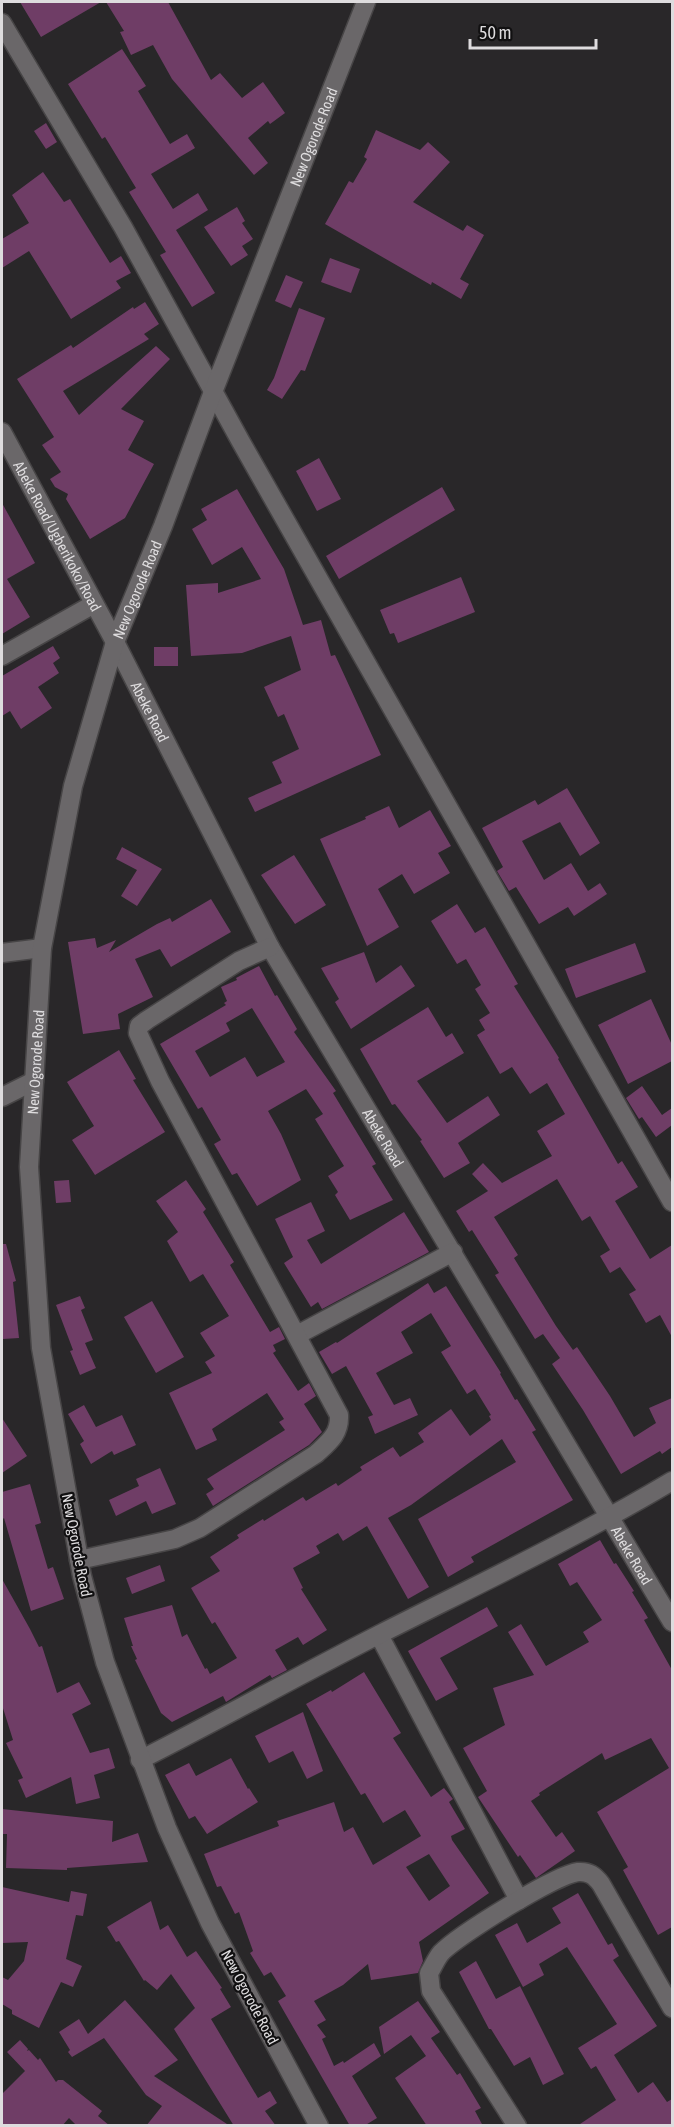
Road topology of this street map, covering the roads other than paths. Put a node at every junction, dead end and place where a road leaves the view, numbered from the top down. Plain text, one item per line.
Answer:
1 (366, 2) edge
2 (2, 23) edge
3 (213, 392) junction
4 (2, 432) edge
5 (94, 604) junction
6 (115, 642) junction
7 (2, 656) edge
8 (270, 947) junction
9 (42, 948) junction
10 (2, 953) edge
11 (34, 1081) junction
12 (2, 1097) edge
13 (672, 1202) edge
14 (453, 1252) junction
15 (297, 1335) junction
16 (672, 1482) edge
17 (610, 1518) junction
18 (79, 1560) junction
19 (672, 1622) edge
20 (379, 1635) junction
21 (140, 1760) junction
22 (519, 1900) junction
23 (672, 2008) edge
24 (319, 2126) edge
25 (518, 2126) edge

1 - 3 street, New Ogorode Road
2 - 3 street
3 - 6 street, New Ogorode Road
3 - 13 street
4 - 5 street, Abeke Road/Ugberikoko/Road
5 - 6 street, Abeke Road/Ugberikoko/Road
5 - 7 street
6 - 8 street, Abeke Road
6 - 9 street, New Ogorode Road
8 - 14 street, Abeke Road
8 - 15 street
9 - 10 street
9 - 11 street, New Ogorode Road
11 - 12 street
11 - 18 street, New Ogorode Road
14 - 15 street
14 - 17 street, Abeke Road
15 - 18 street
16 - 17 street
17 - 19 street, Abeke Road
17 - 20 street
18 - 21 street, New Ogorode Road
20 - 21 street
20 - 22 street
21 - 24 street, New Ogorode Road
22 - 23 street
22 - 25 street

